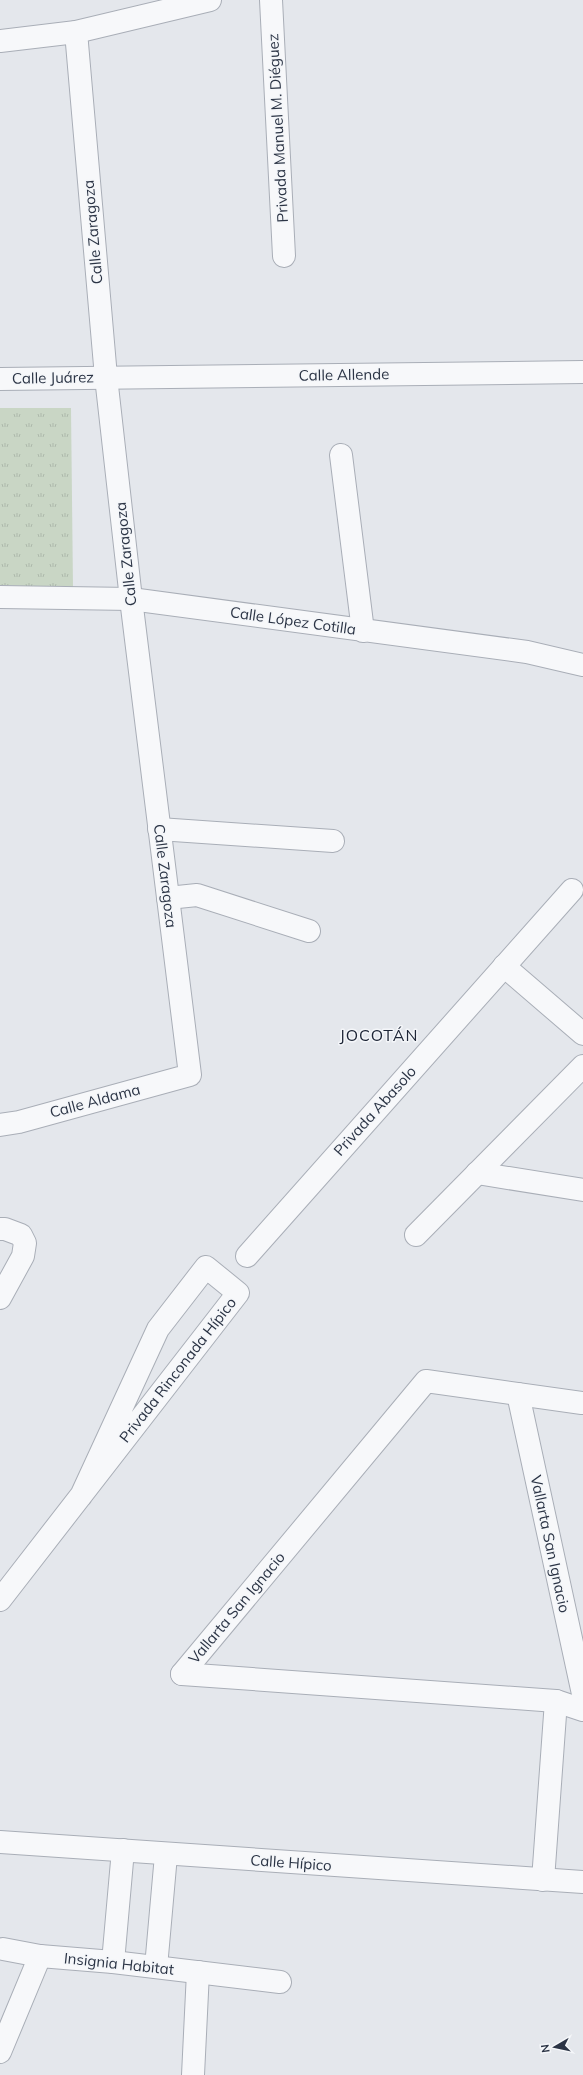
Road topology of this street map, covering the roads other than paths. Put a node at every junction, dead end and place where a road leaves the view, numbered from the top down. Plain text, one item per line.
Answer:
1 (210, 0) edge
2 (271, 0) edge
3 (147, 7) edge
4 (76, 32) junction
5 (0, 41) edge
6 (284, 256) dead end
7 (583, 372) edge
8 (106, 377) junction
9 (0, 379) edge
10 (341, 455) dead end
11 (0, 597) edge
12 (131, 599) junction
13 (363, 631) junction
14 (583, 666) edge
15 (159, 829) junction
16 (333, 842) dead end
17 (572, 890) dead end
18 (174, 898) junction
19 (309, 931) dead end
20 (504, 966) junction
21 (583, 1034) edge
22 (583, 1066) edge
23 (190, 1075) joint
24 (0, 1125) edge
25 (477, 1173) junction
26 (583, 1190) edge
27 (0, 1229) edge
28 (416, 1235) dead end
29 (247, 1256) dead end
30 (0, 1298) edge
31 (518, 1394) junction
32 (582, 1403) dead end
33 (81, 1496) junction
34 (0, 1600) edge
35 (583, 1694) edge
36 (556, 1701) junction
37 (583, 1710) edge
38 (0, 1842) edge
39 (123, 1850) junction
40 (166, 1855) junction
41 (543, 1880) junction
42 (583, 1882) edge
43 (3, 1949) dead end
44 (40, 1956) junction
45 (113, 1962) junction
46 (156, 1967) junction
47 (198, 1972) junction
48 (280, 1982) dead end
49 (0, 2052) edge
50 (193, 2075) edge

1 - 3 street
2 - 6 street, Privada Manuel M. Diéguez
3 - 4 street
4 - 5 street
4 - 8 street, Calle Zaragoza
7 - 8 street, Calle Allende
8 - 9 street, Calle Juárez
8 - 12 street, Calle Zaragoza
10 - 13 street
11 - 12 street, Calle López Cotilla
12 - 13 street, Calle López Cotilla
12 - 15 street, Calle Zaragoza
13 - 14 street, Calle López Cotilla
15 - 16 street
15 - 18 street, Calle Zaragoza
17 - 20 street, Privada Abasolo
18 - 19 street
18 - 23 street, Calle Zaragoza
20 - 21 street
20 - 29 street, Privada Abasolo
22 - 25 street
23 - 24 street, Calle Aldama
25 - 26 street
25 - 28 street
27 - 30 street
31 - 32 street, Vallarta San Ignacio
31 - 35 street, Vallarta San Ignacio
31 - 36 street, Vallarta San Ignacio
33 - 33 street, Privada Rinconada Hípico
33 - 34 street, Privada Rinconada Hípico
36 - 37 street, Vallarta San Ignacio
36 - 41 street
38 - 39 street, Calle Hípico
39 - 40 street, Calle Hípico
39 - 45 street
40 - 41 street, Calle Hípico
40 - 46 street
41 - 42 street, Calle Hípico
43 - 44 street, Insignia Habitat
44 - 45 street, Insignia Habitat
44 - 49 street
45 - 46 street, Insignia Habitat
46 - 47 street, Insignia Habitat
47 - 48 street, Insignia Habitat
47 - 50 street

